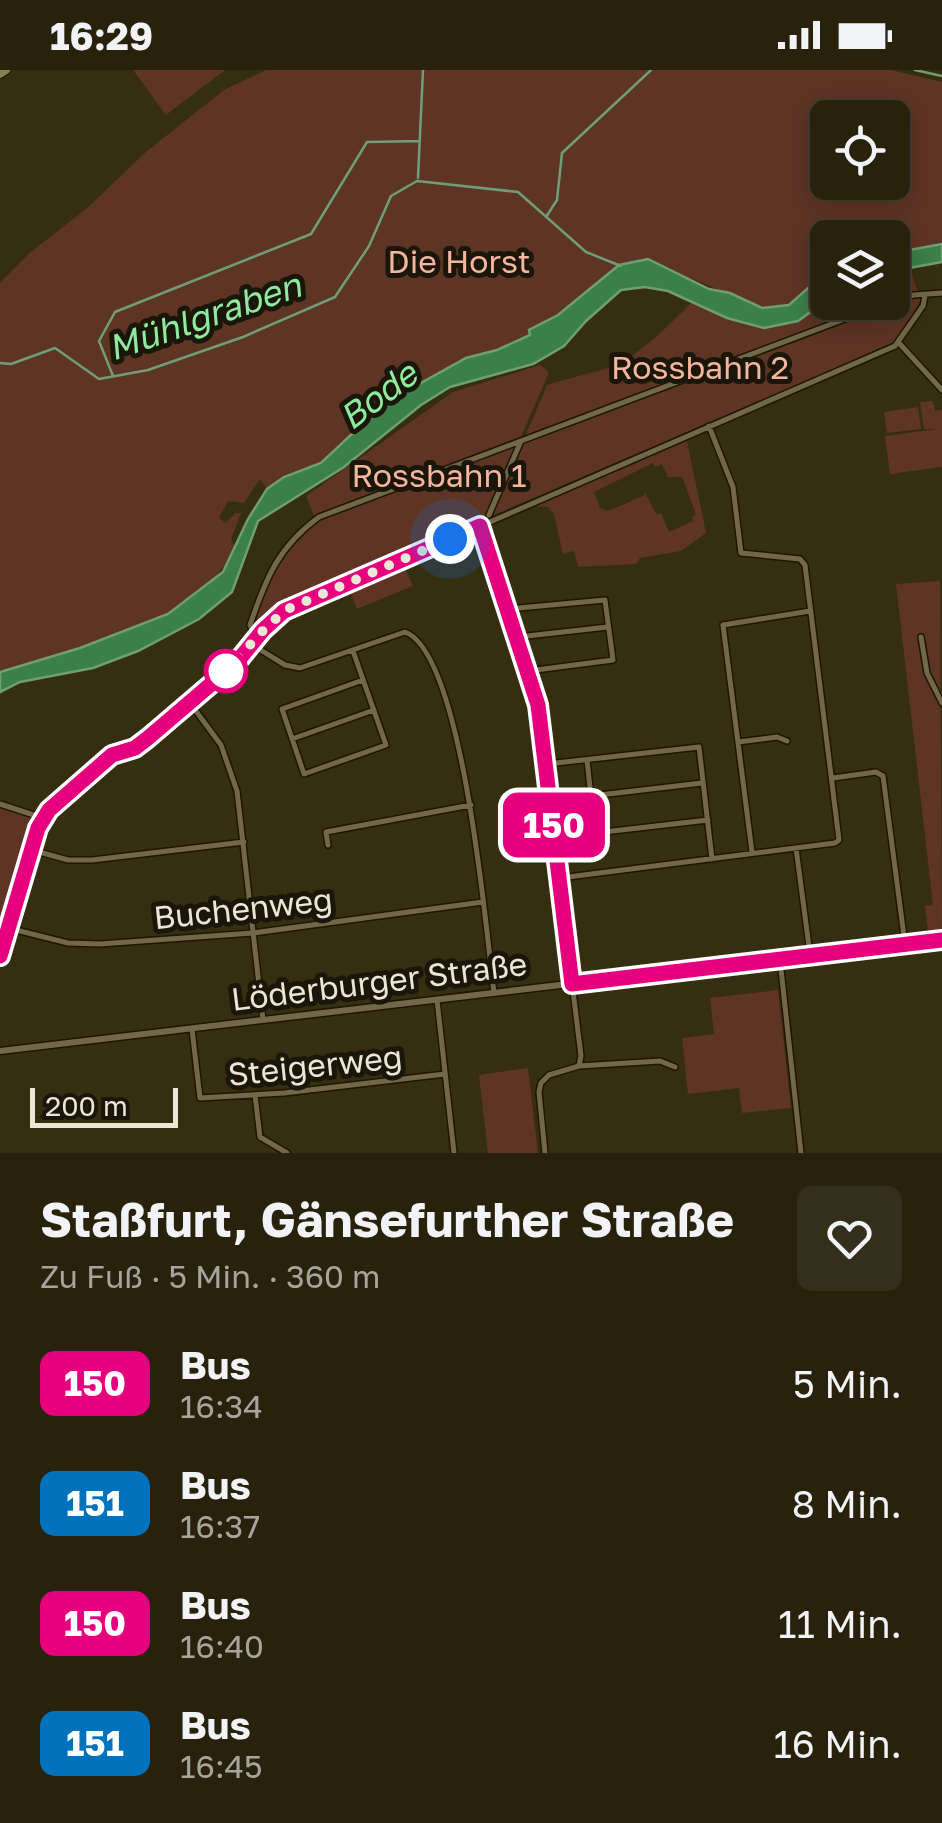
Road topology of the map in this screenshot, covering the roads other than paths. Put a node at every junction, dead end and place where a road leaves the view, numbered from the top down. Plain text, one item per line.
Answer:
1 (942, 293) edge
2 (910, 296) edge
3 (925, 296) junction
4 (842, 320) edge
5 (899, 343) junction
6 (942, 390) edge
7 (709, 426) junction
8 (522, 438) junction
9 (489, 514) dead end
10 (480, 526) junction
11 (508, 609) junction
12 (810, 612) junction
13 (608, 627) junction
14 (518, 637) junction
15 (921, 637) dead end
16 (254, 641) junction
17 (353, 652) junction
18 (528, 670) junction
19 (363, 680) junction
20 (190, 703) junction
21 (942, 704) edge
22 (374, 710) junction
23 (292, 739) junction
24 (787, 741) dead end
25 (738, 742) junction
26 (587, 760) junction
27 (548, 764) junction
28 (833, 778) junction
29 (703, 783) junction
30 (591, 796) junction
31 (0, 804) edge
32 (470, 805) junction
33 (43, 818) junction
34 (708, 820) junction
35 (244, 842) junction
36 (328, 845) dead end
37 (796, 848) junction
38 (32, 850) junction
39 (752, 853) junction
40 (712, 859) junction
41 (560, 878) junction
42 (483, 902) junction
43 (8, 928) junction
44 (253, 932) junction
45 (942, 940) edge
46 (905, 945) junction
47 (810, 956) junction
48 (0, 957) edge
49 (780, 960) junction
50 (572, 984) junction
51 (494, 993) junction
52 (437, 1000) junction
53 (263, 1020) junction
54 (192, 1028) junction
55 (0, 1051) edge
56 (579, 1066) junction
57 (675, 1067) dead end
58 (445, 1074) junction
59 (255, 1095) junction
60 (287, 1153) edge
61 (454, 1153) edge
62 (545, 1153) edge
63 (801, 1153) edge

1 - 3 street
2 - 3 street
3 - 5 street
4 - 8 street
5 - 6 street
5 - 7 street
7 - 10 street
7 - 12 street
8 - 9 street
8 - 16 street
10 - 11 street
10 - 16 street
11 - 13 street
11 - 14 street
12 - 25 street
12 - 28 street
13 - 14 street
13 - 18 street
14 - 18 street
15 - 21 street
16 - 17 street
16 - 20 street
17 - 19 street
17 - 32 street
18 - 27 street
19 - 22 street
19 - 23 street
20 - 33 street
20 - 35 street
22 - 23 street
22 - 23 street
24 - 25 street
25 - 39 street
26 - 27 street
26 - 29 street
26 - 30 street
27 - 41 street
28 - 37 street
28 - 46 street
29 - 30 street
29 - 34 street
30 - 34 street
31 - 33 street
32 - 36 street
32 - 42 street
33 - 38 street
34 - 40 street
35 - 38 street
35 - 44 street
37 - 39 street
37 - 47 street
38 - 43 street
39 - 40 street
40 - 41 street
41 - 50 street
42 - 44 street, Buchenweg
42 - 51 street
43 - 44 street, Buchenweg
43 - 48 street
44 - 53 street
45 - 46 street, Löderburger Straße
46 - 47 street, Löderburger Straße
47 - 49 street, Löderburger Straße
49 - 50 street, Löderburger Straße
49 - 63 street
50 - 51 street, Löderburger Straße
50 - 56 street
51 - 52 street, Löderburger Straße
52 - 53 street, Löderburger Straße
52 - 58 street
53 - 54 street, Löderburger Straße
54 - 55 street, Löderburger Straße
54 - 59 street, Steigerweg
56 - 57 street
56 - 62 street
58 - 59 street, Steigerweg
58 - 61 street
59 - 60 street

